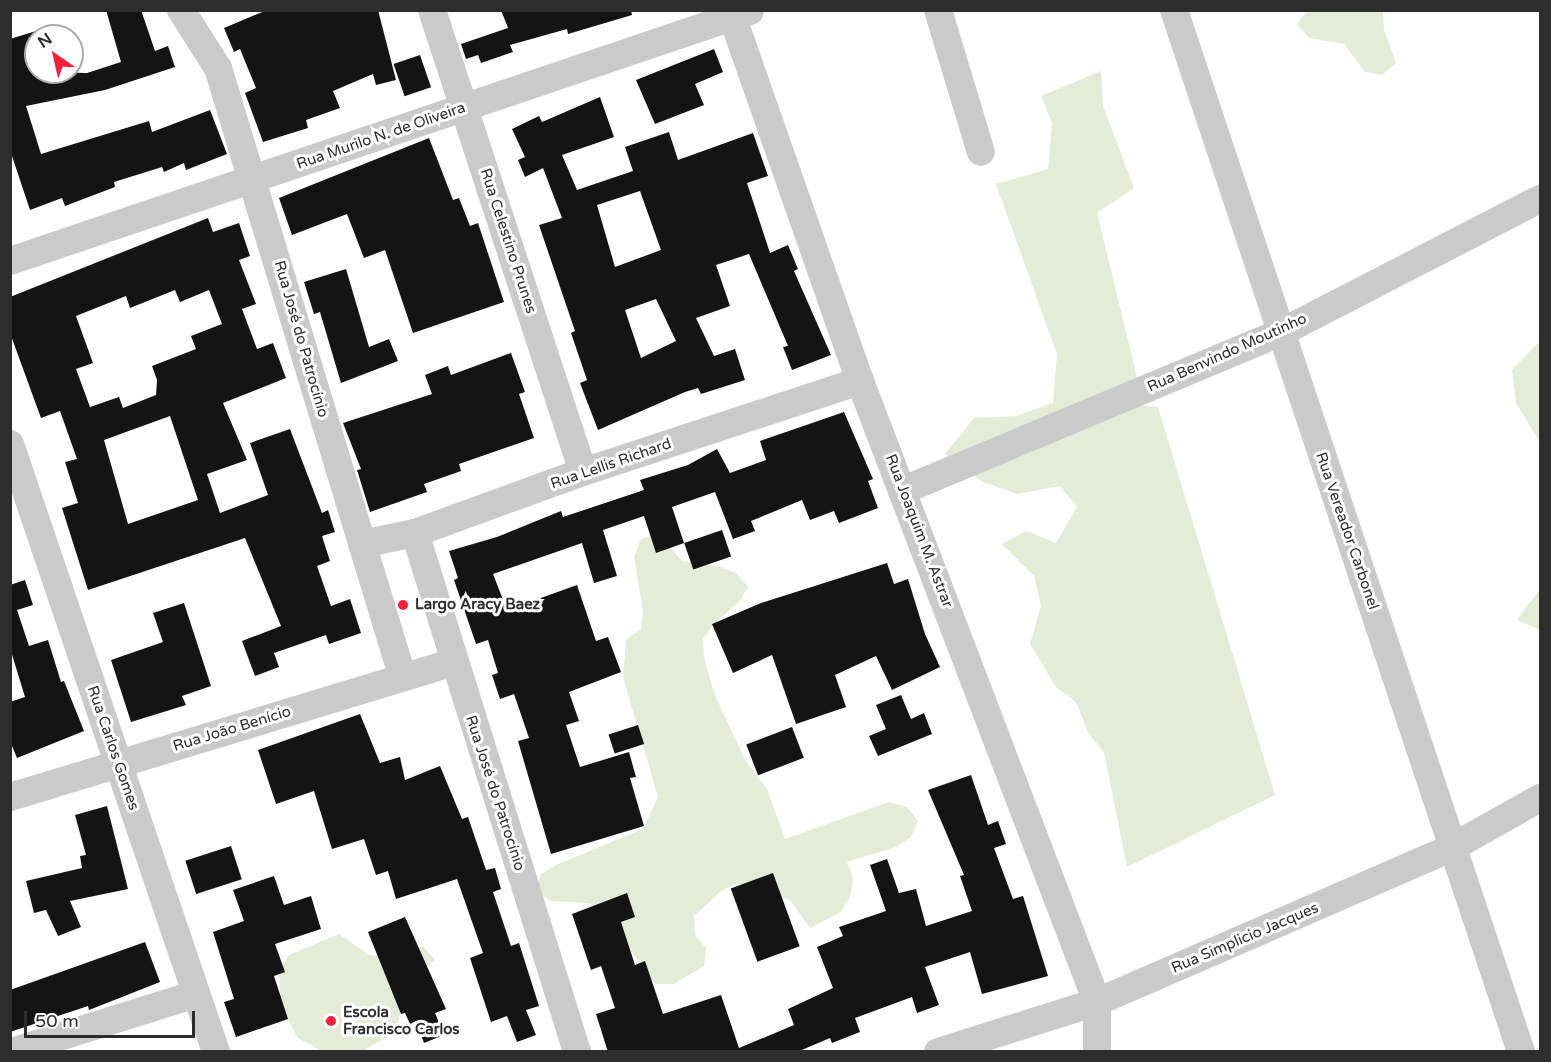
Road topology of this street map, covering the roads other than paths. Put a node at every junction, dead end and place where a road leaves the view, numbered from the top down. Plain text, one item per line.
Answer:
1 (181, 10) edge
2 (432, 10) edge
3 (938, 10) edge
4 (1174, 10) edge
5 (738, 13) edge
6 (465, 106) junction
7 (981, 152) dead end
8 (254, 179) junction
9 (1540, 199) edge
10 (10, 261) edge
11 (1280, 333) junction
12 (860, 381) junction
13 (10, 444) edge
14 (583, 472) junction
15 (904, 490) junction
16 (415, 533) junction
17 (362, 544) junction
18 (453, 662) junction
19 (402, 675) junction
20 (119, 764) junction
21 (10, 797) edge
22 (1540, 798) edge
23 (1453, 847) junction
24 (196, 994) junction
25 (1097, 1002) junction
26 (10, 1052) edge
27 (216, 1052) edge
28 (577, 1052) edge
29 (938, 1052) edge
30 (1097, 1052) edge
31 (1521, 1052) edge

1 - 8 street, Rua José do Patrocínio
2 - 6 street, Rua Celestino Prunes
3 - 7 street
4 - 11 street, Rua Vereador Carbonel
5 - 6 street, Rua Murilo N. de Oliveira
5 - 12 street, Rua Joaquim M. Astrar
6 - 8 street, Rua Murilo N. de Oliveira
6 - 14 street, Rua Celestino Prunes
8 - 10 street, Rua Murilo N. de Oliveira
8 - 17 street, Rua José do Patrocínio
9 - 11 street, Rua Benvindo Moutinho
11 - 15 street, Rua Benvindo Moutinho
11 - 23 street, Rua Vereador Carbonel
12 - 14 street, Rua Lellis Richard
12 - 15 street, Rua Joaquim M. Astrar
13 - 20 street, Rua Carlos Gomes
14 - 16 street, Rua Lellis Richard
15 - 25 street, Rua Joaquim M. Astrar
16 - 17 street, Rua Lellis Richard
16 - 18 street, Rua José do Patrocínio
17 - 19 street, Rua José do Patrocínio
18 - 19 street, Rua João Benício
18 - 28 street, Rua José do Patrocínio
19 - 20 street, Rua João Benício
20 - 21 street, Rua João Benício
20 - 24 street, Rua Carlos Gomes
22 - 23 street, Rua Simplicio Jacques
23 - 25 street, Rua Simplicio Jacques
23 - 31 street, Rua Vereador Carbonel
24 - 26 street
24 - 27 street, Rua Carlos Gomes
25 - 29 street, Rua Simplicio Jacques
25 - 30 street, Rua Joaquim M. Astrar

